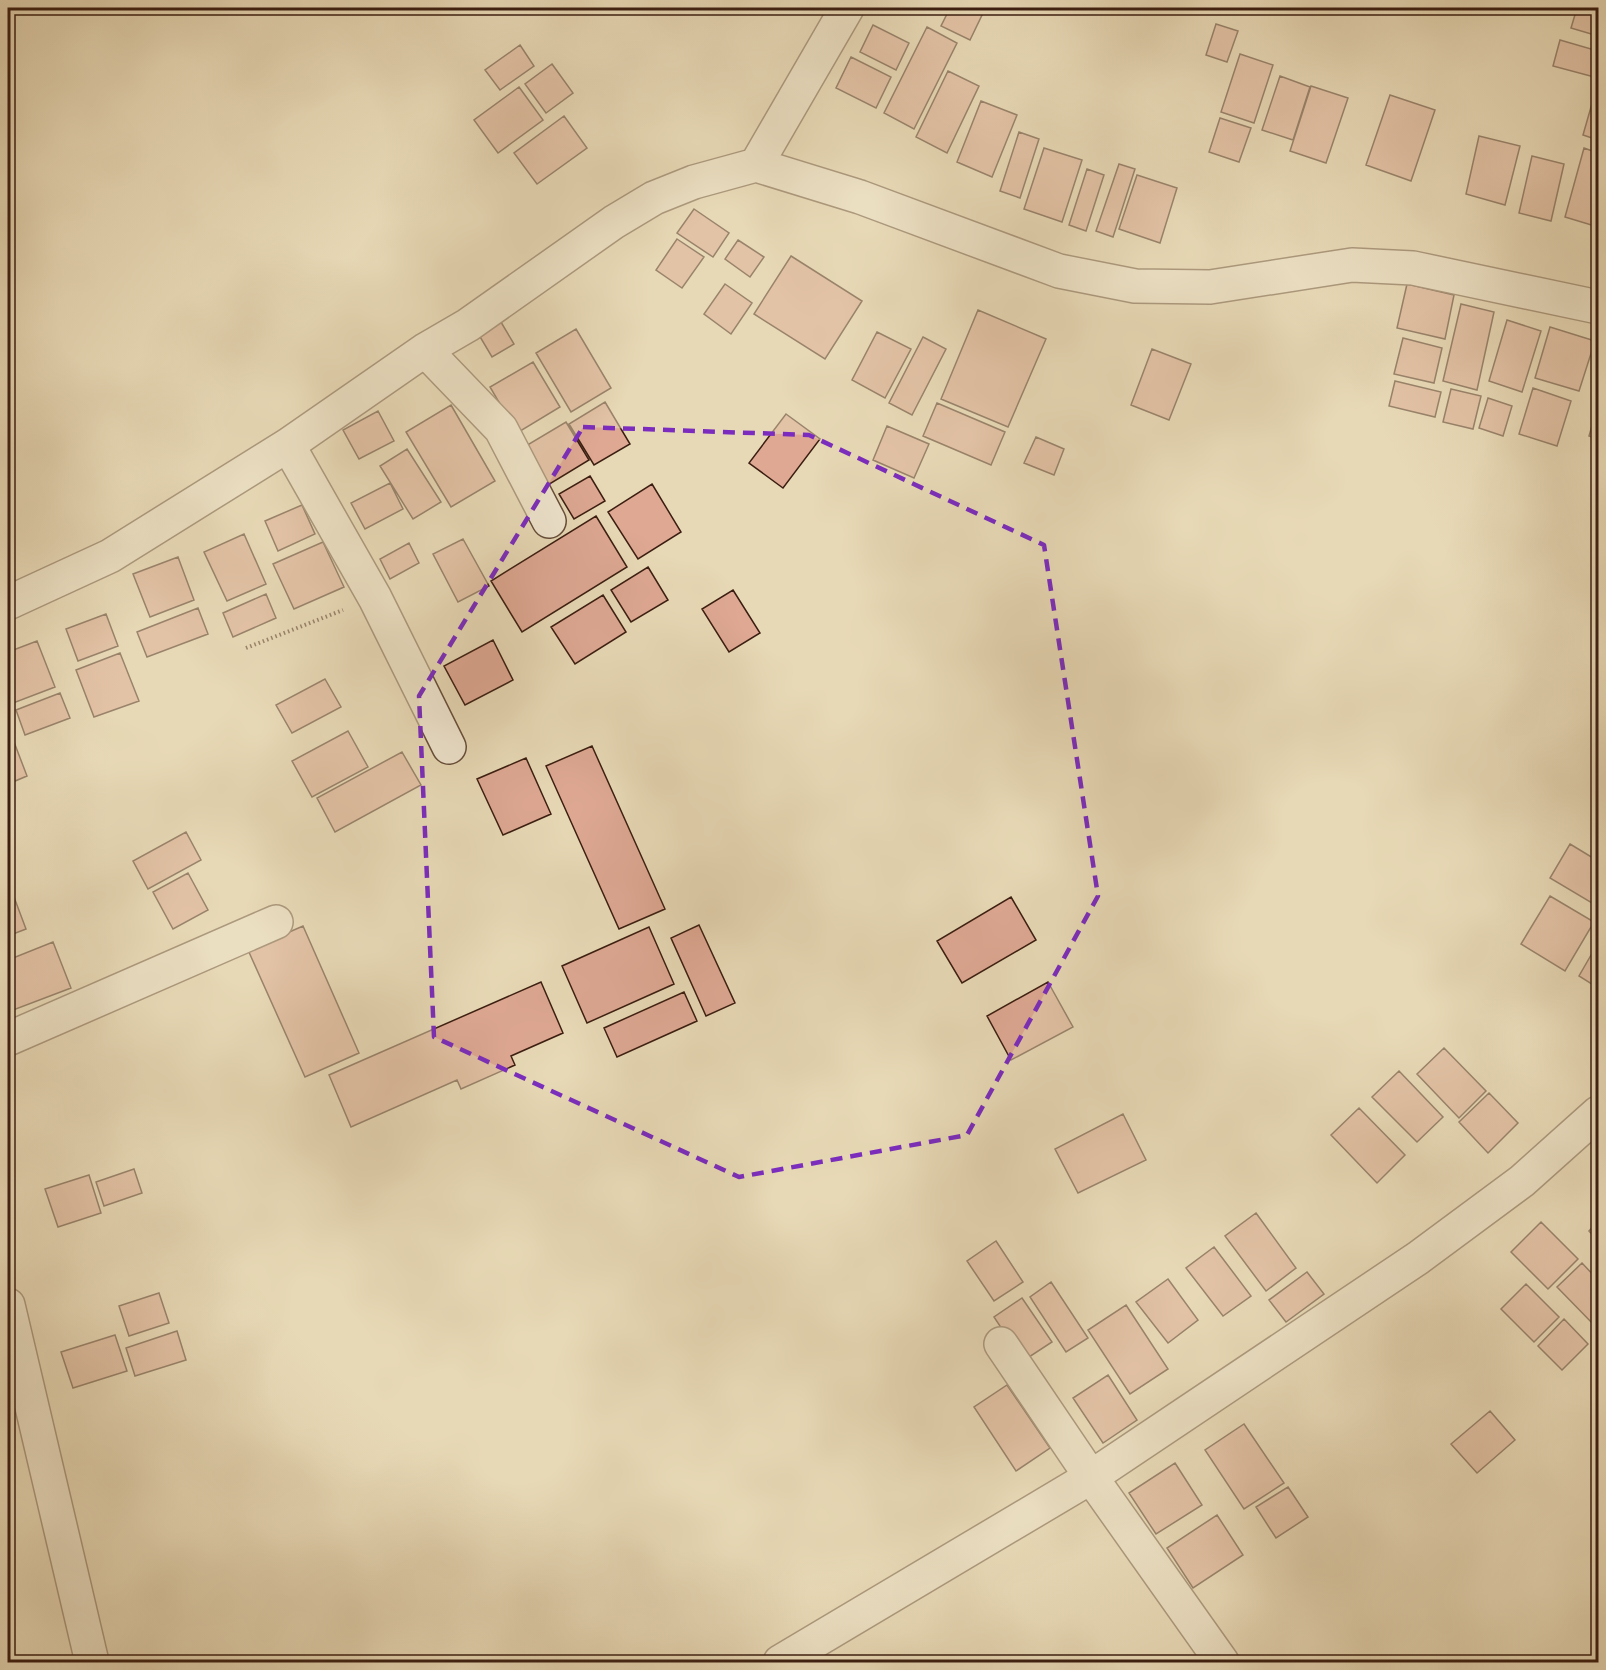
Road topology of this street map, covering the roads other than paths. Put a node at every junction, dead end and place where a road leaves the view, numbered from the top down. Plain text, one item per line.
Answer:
1 (848, 8) edge
2 (756, 165) junction
3 (1599, 307) edge
4 (425, 350) junction
5 (288, 445) junction
6 (549, 520) dead end
7 (8, 603) edge
8 (449, 747) dead end
9 (276, 922) dead end
10 (8, 1039) edge
11 (1599, 1113) edge
12 (8, 1305) edge
13 (1002, 1344) dead end
14 (1090, 1477) junction
15 (92, 1662) edge
16 (780, 1662) edge
17 (1222, 1662) edge

1 - 2 street
2 - 3 street
2 - 4 street
4 - 5 street
4 - 6 street
5 - 7 street
5 - 8 street
9 - 10 street
11 - 14 street
12 - 15 street
13 - 14 street
14 - 16 street
14 - 17 street

